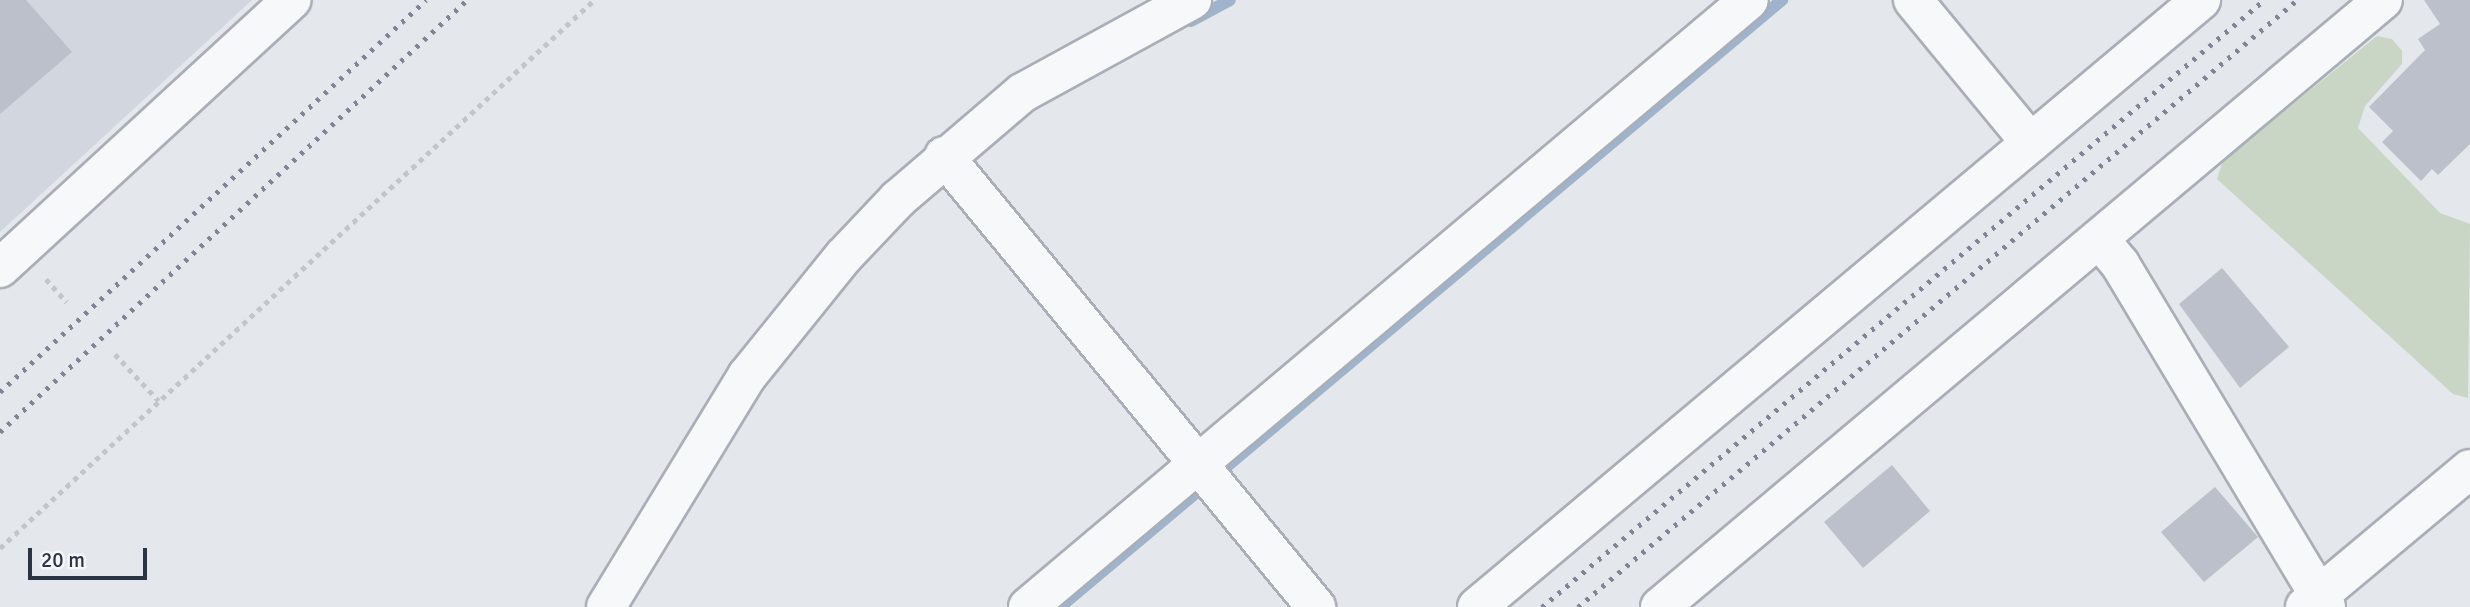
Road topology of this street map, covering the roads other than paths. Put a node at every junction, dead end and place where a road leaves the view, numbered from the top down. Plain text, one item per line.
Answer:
1 (291, 0) edge
2 (1192, 0) edge
3 (1749, 0) edge
4 (1913, 0) edge
5 (2201, 0) edge
6 (2383, 0) edge
7 (2031, 143) junction
8 (944, 156) junction
9 (2099, 239) junction
10 (0, 268) edge
11 (1198, 464) junction
12 (2470, 469) edge
13 (2316, 604) edge
14 (606, 607) edge
15 (1028, 607) edge
16 (1316, 607) edge
17 (1478, 607) edge
18 (1660, 607) edge

1 - 10 street
2 - 8 street
3 - 11 street
4 - 7 street
5 - 7 street
6 - 9 street
7 - 17 street
8 - 11 street
8 - 14 street
9 - 13 street
9 - 18 street
11 - 15 street
11 - 16 street
12 - 13 street

